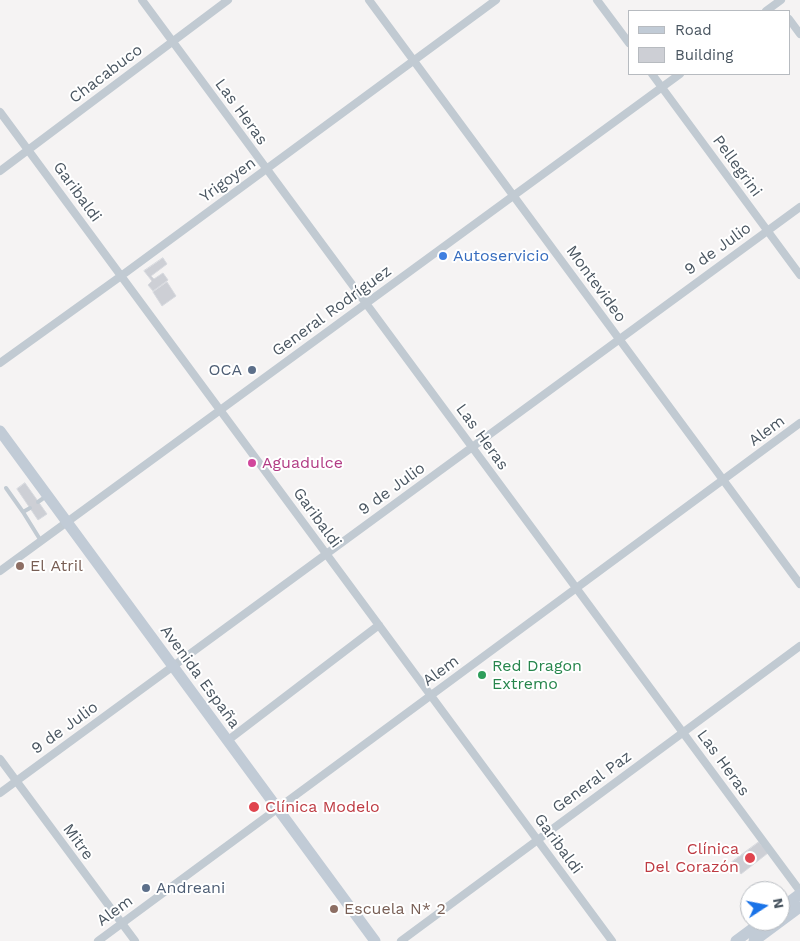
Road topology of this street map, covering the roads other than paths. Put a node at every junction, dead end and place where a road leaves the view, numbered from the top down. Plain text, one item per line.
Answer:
1 (142, 0) edge
2 (228, 0) edge
3 (370, 0) edge
4 (496, 0) edge
5 (597, 0) edge
6 (779, 2) edge
7 (767, 10) edge
8 (790, 20) edge
9 (800, 34) edge
10 (173, 42) junction
11 (628, 42) edge
12 (414, 61) junction
13 (653, 75) edge
14 (679, 75) edge
15 (662, 87) junction
16 (0, 112) edge
17 (28, 150) junction
18 (267, 169) junction
19 (0, 170) edge
20 (514, 196) junction
21 (800, 207) edge
22 (768, 231) junction
23 (800, 275) edge
24 (121, 276) junction
25 (366, 304) junction
26 (619, 339) junction
27 (0, 364) edge
28 (220, 410) junction
29 (800, 423) edge
30 (0, 431) edge
31 (472, 447) junction
32 (723, 480) junction
33 (6, 488) dead end
34 (30, 508) dead end
35 (23, 512) junction
36 (67, 522) junction
37 (42, 541) junction
38 (326, 554) junction
39 (0, 571) edge
40 (800, 584) edge
41 (576, 588) junction
42 (379, 625) junction
43 (800, 646) edge
44 (173, 667) junction
45 (431, 696) junction
46 (683, 733) junction
47 (227, 741) junction
48 (0, 759) edge
49 (17, 781) junction
50 (0, 793) edge
51 (277, 809) junction
52 (537, 840) junction
53 (800, 893) edge
54 (790, 901) edge
55 (800, 907) edge
56 (122, 924) junction
57 (750, 931) edge
58 (98, 941) edge
59 (135, 941) edge
60 (375, 941) edge
61 (401, 941) edge
62 (612, 941) edge
63 (736, 941) edge
64 (754, 941) edge

1 - 10 street, Las Heras
2 - 10 street, Chacabuco
3 - 12 street, Montevideo
4 - 12 street, Yrigoyen
5 - 11 street
6 - 7 street
8 - 9 street
10 - 17 street, Chacabuco
10 - 18 street, Las Heras
12 - 18 street, Yrigoyen
12 - 20 street, Montevideo
13 - 15 street, Pellegrini
14 - 15 street, General Rodríguez
15 - 20 street, General Rodríguez
15 - 22 street, Pellegrini
16 - 17 street, Garibaldi
17 - 19 street, Chacabuco
17 - 24 street, Garibaldi
18 - 24 street, Yrigoyen
18 - 25 street, Las Heras
20 - 25 street, General Rodríguez
20 - 26 street, Montevideo
21 - 22 street, 9 de Julio
22 - 23 street, Pellegrini
22 - 26 street, 9 de Julio
24 - 27 street, Yrigoyen
24 - 28 street, Garibaldi
25 - 28 street, General Rodríguez
25 - 31 street, Las Heras
26 - 31 street, 9 de Julio
26 - 32 street, Montevideo
28 - 36 street, General Rodríguez
28 - 38 street, Garibaldi
29 - 32 street, Alem
30 - 36 main road, Avenida España
31 - 38 street, 9 de Julio
31 - 41 street, Las Heras
32 - 40 street, Montevideo
32 - 41 street, Alem
33 - 35 lane
34 - 35 lane
35 - 37 lane
36 - 37 street, General Rodríguez
36 - 44 main road, Avenida España
37 - 39 street, General Rodríguez
38 - 42 street, Garibaldi
38 - 44 street, 9 de Julio
41 - 45 street, Alem
41 - 46 street, Las Heras
42 - 45 street, Garibaldi
42 - 47 street
43 - 46 street, General Paz
44 - 47 main road, Avenida España
44 - 49 street, 9 de Julio
45 - 51 street, Alem
45 - 52 street, Garibaldi
46 - 52 street, General Paz
46 - 53 street, Las Heras
47 - 51 main road, Avenida España
48 - 49 street, Mitre
49 - 50 street, 9 de Julio
49 - 56 street, Mitre
51 - 56 street, Alem
51 - 60 main road, Avenida España
52 - 61 street, General Paz
52 - 62 street, Garibaldi
53 - 54 main road
55 - 64 main road
56 - 58 street, Alem
56 - 59 street, Mitre
57 - 63 main road

